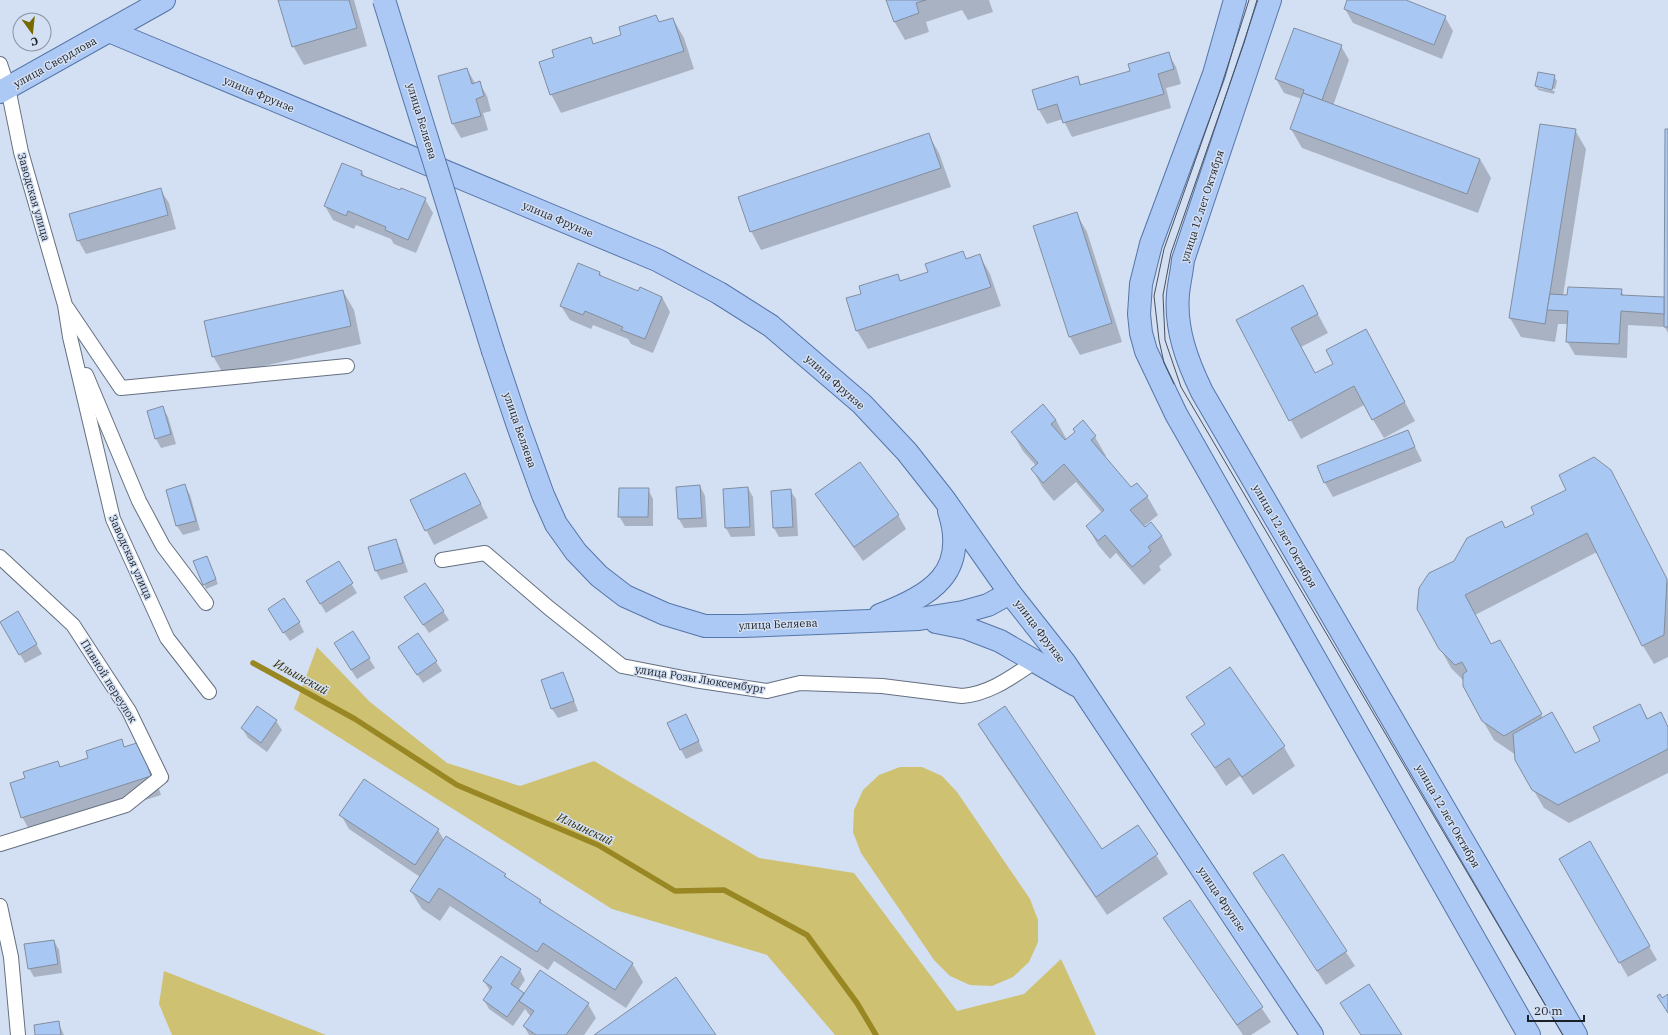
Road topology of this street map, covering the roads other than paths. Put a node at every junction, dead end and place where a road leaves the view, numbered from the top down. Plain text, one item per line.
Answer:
1 (164, 0) edge
2 (384, 0) edge
3 (1235, 0) edge
4 (1270, 0) edge
5 (109, 31) junction
6 (0, 64) edge
7 (4, 90) edge
8 (64, 305) junction
9 (70, 336) junction
10 (347, 366) dead end
11 (944, 499) junction
12 (0, 556) edge
13 (442, 560) dead end
14 (1010, 592) junction
15 (206, 603) dead end
16 (920, 619) junction
17 (869, 620) junction
18 (1036, 661) junction
19 (1081, 688) junction
20 (209, 692) dead end
21 (0, 844) edge
22 (0, 906) edge
23 (18, 1035) edge
24 (1312, 1035) edge
25 (1529, 1035) edge
26 (1576, 1035) edge

1 - 5 main road, улица Свердлова
2 - 17 main road, улица Беляева, bridge
3 - 25 main road
4 - 26 main road, улица 12 лет Октября
5 - 7 main road, улица Свердлова
5 - 11 main road, улица Фрунзе
6 - 7 street, Заводская улица
7 - 8 street, Заводская улица
8 - 9 street, Заводская улица
8 - 10 street, Заводская улица
9 - 15 street, Заводская улица
9 - 20 street, Заводская улица
11 - 14 main road, улица Фрунзе
11 - 17 main road
12 - 21 street, Пивной переулок
13 - 18 street, улица Розы Люксембург
14 - 16 main road
14 - 19 main road, улица Фрунзе
16 - 17 main road, улица Беляева
16 - 18 main road
18 - 19 main road
19 - 24 main road, улица Фрунзе
22 - 23 street

